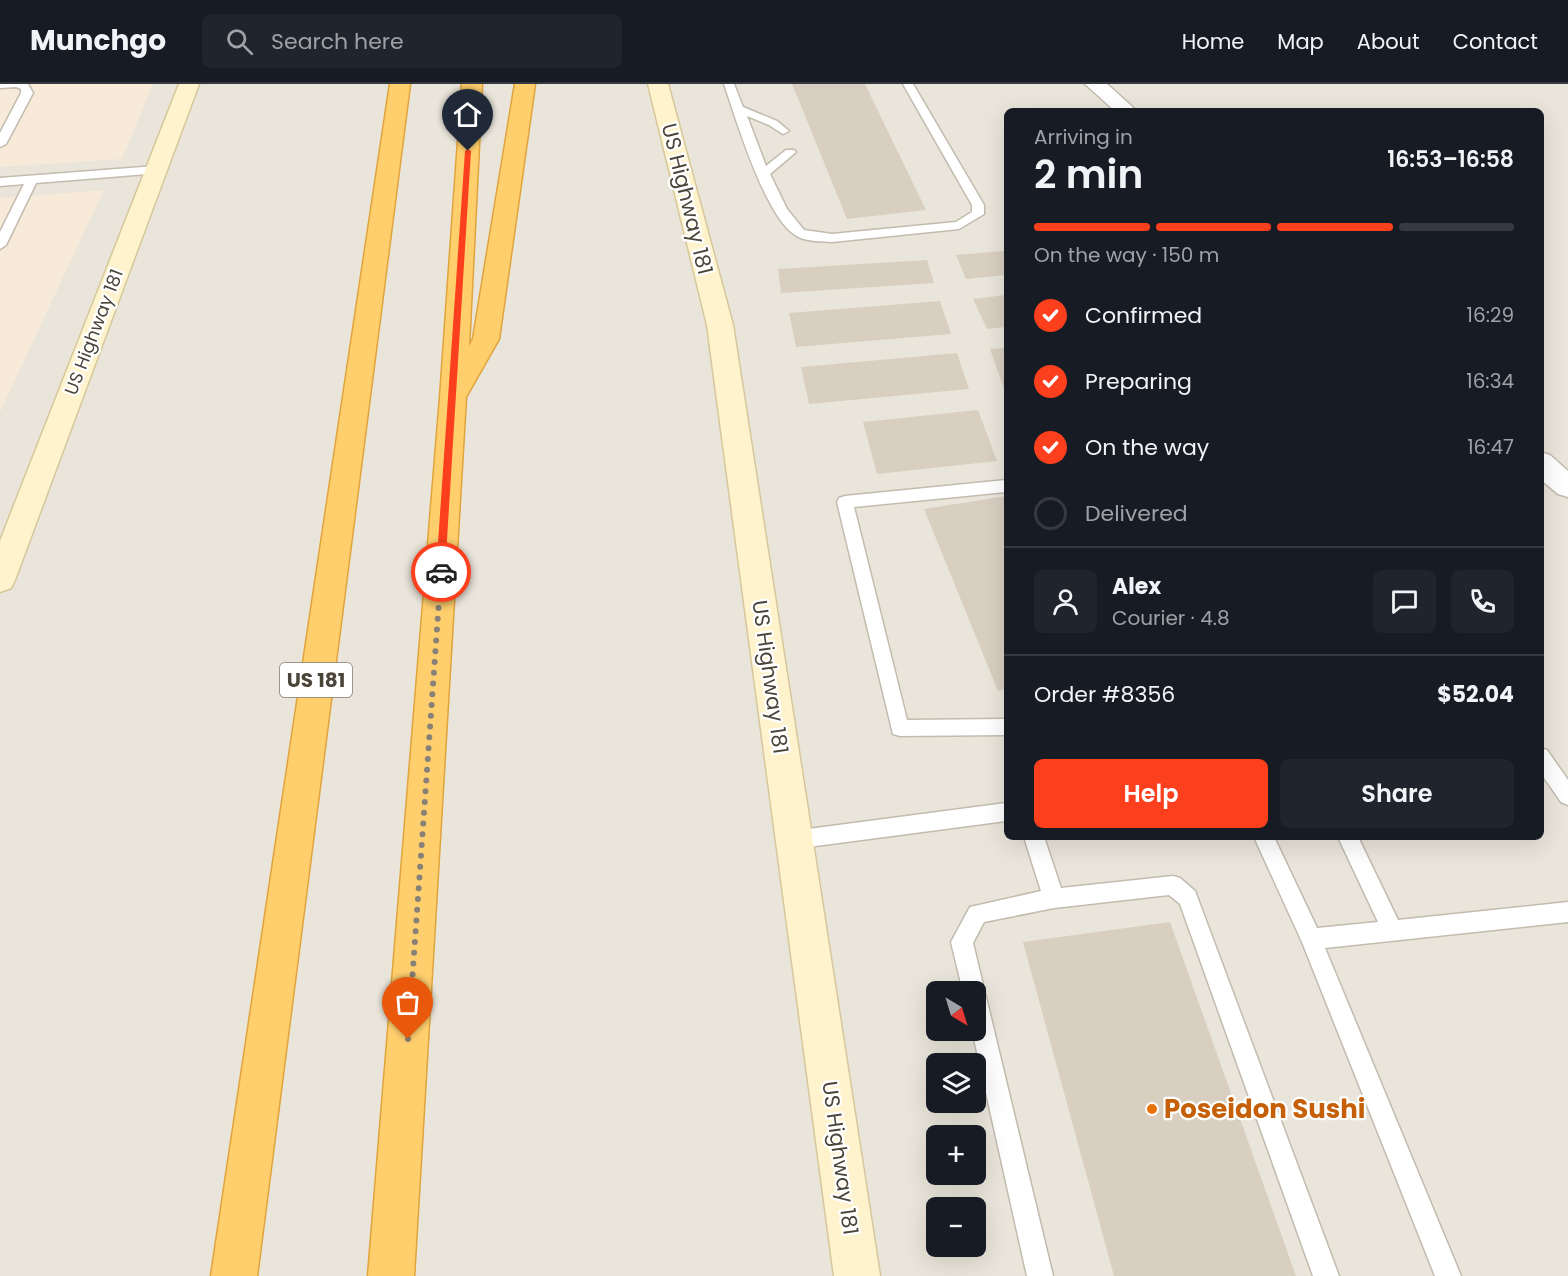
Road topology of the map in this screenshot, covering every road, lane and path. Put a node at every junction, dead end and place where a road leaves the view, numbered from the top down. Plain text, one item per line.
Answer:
1 (13, 84) edge
2 (19, 84) edge
3 (189, 84) edge
4 (400, 84) edge
5 (472, 84) edge
6 (525, 84) edge
7 (658, 84) edge
8 (729, 84) edge
9 (908, 84) edge
10 (1095, 84) edge
11 (0, 85) edge
12 (1123, 108) edge
13 (738, 109) junction
14 (374, 117) dead end
15 (783, 131) dead end
16 (0, 144) edge
17 (790, 152) dead end
18 (156, 170) junction
19 (764, 173) junction
20 (32, 179) junction
21 (0, 182) edge
22 (382, 197) junction
23 (6, 221) edge
24 (0, 245) edge
25 (453, 398) junction
26 (1544, 466) edge
27 (1004, 486) edge
28 (1568, 487) edge
29 (2, 570) edge
30 (1004, 730) edge
31 (1544, 762) edge
32 (1568, 796) edge
33 (1004, 812) edge
34 (793, 840) junction
35 (1035, 840) edge
36 (1265, 840) edge
37 (1349, 840) edge
38 (1054, 898) junction
39 (1568, 912) edge
40 (1393, 931) junction
41 (1311, 939) junction
42 (971, 981) edge
43 (985, 1041) edge
44 (234, 1276) edge
45 (391, 1276) edge
46 (857, 1276) edge
47 (1040, 1276) edge
48 (1326, 1276) edge
49 (1448, 1276) edge

1 - 11 lane
2 - 16 lane
3 - 18 main road, US Highway 181
4 - 22 highway, US 181
5 - 25 highway
6 - 25 highway
7 - 34 main road, US Highway 181
8 - 13 lane
9 - 19 lane
10 - 12 street
13 - 15 lane
13 - 19 lane
14 - 22 highway
17 - 19 lane
18 - 20 lane
18 - 29 main road, US Highway 181
20 - 21 lane
20 - 23 lane
22 - 44 highway, US 181
23 - 24 lane
25 - 45 highway
26 - 28 street
27 - 30 lane
31 - 32 lane
33 - 34 lane
34 - 46 main road, US Highway 181
35 - 38 lane
36 - 41 lane
37 - 40 lane
38 - 42 lane
38 - 48 lane
39 - 40 lane
40 - 41 lane
41 - 49 lane
43 - 47 lane

